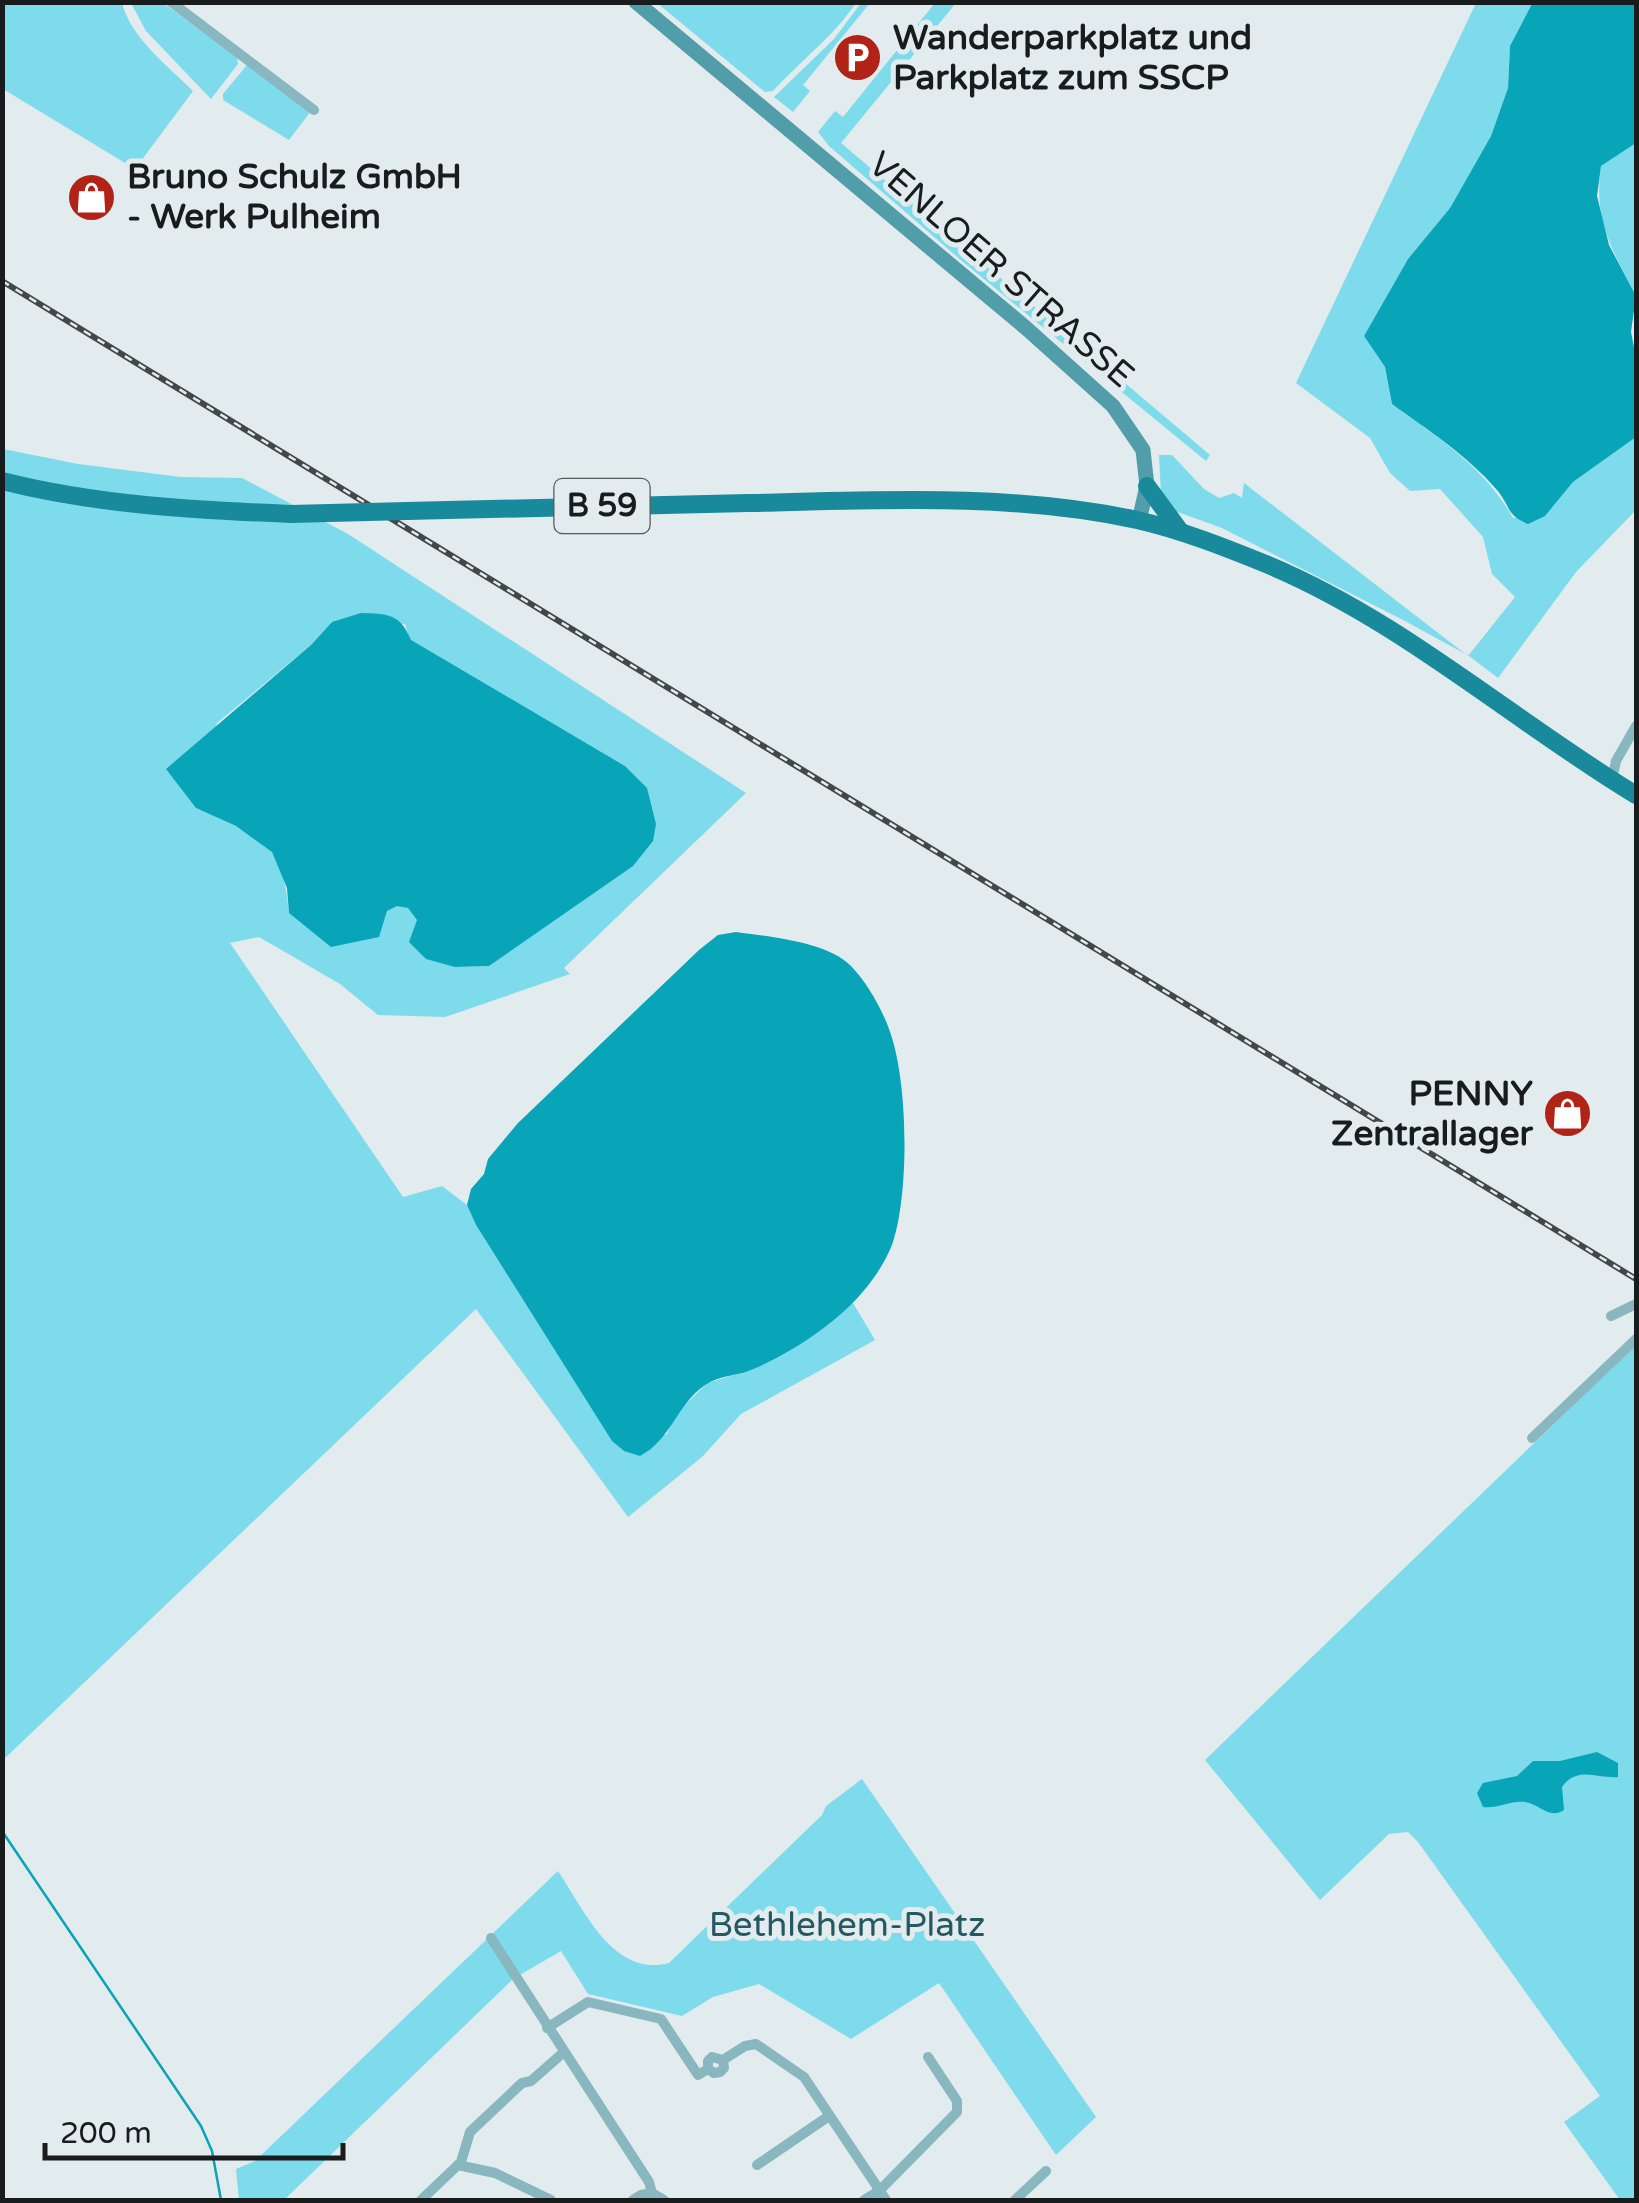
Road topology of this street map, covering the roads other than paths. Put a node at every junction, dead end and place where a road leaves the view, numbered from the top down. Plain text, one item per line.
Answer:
1 (171, 2) edge
2 (636, 2) edge
3 (314, 110) dead end
4 (2, 481) edge
5 (1147, 486) junction
6 (1139, 520) junction
7 (1180, 531) junction
8 (1636, 726) edge
9 (1612, 780) junction
10 (1636, 796) edge
11 (1636, 1304) edge
12 (1612, 1316) dead end
13 (1636, 1339) edge
14 (1532, 1438) dead end
15 (491, 1938) dead end
16 (547, 2028) junction
17 (564, 2052) junction
18 (928, 2057) dead end
19 (830, 2116) junction
20 (458, 2165) junction
21 (757, 2165) dead end
22 (1046, 2171) dead end
23 (652, 2194) junction
24 (883, 2196) edge
25 (421, 2200) edge
26 (552, 2200) edge
27 (633, 2200) edge
28 (664, 2200) edge
29 (864, 2200) edge
30 (1015, 2200) edge

1 - 3 street
2 - 5 main road, VENLOER STRASSE
4 - 6 main road, B 59, bridge
5 - 6 main road, VENLOER STRASSE
5 - 7 main road
6 - 7 main road, B 59
7 - 9 main road, B 59
8 - 9 street
9 - 10 main road, B 59
11 - 12 street
13 - 14 street
15 - 16 street
16 - 17 street
16 - 19 street
17 - 20 street
17 - 23 street
18 - 24 street
19 - 21 street
19 - 24 street
20 - 25 street
20 - 26 street
22 - 30 street
23 - 27 street
23 - 28 street
24 - 29 street

